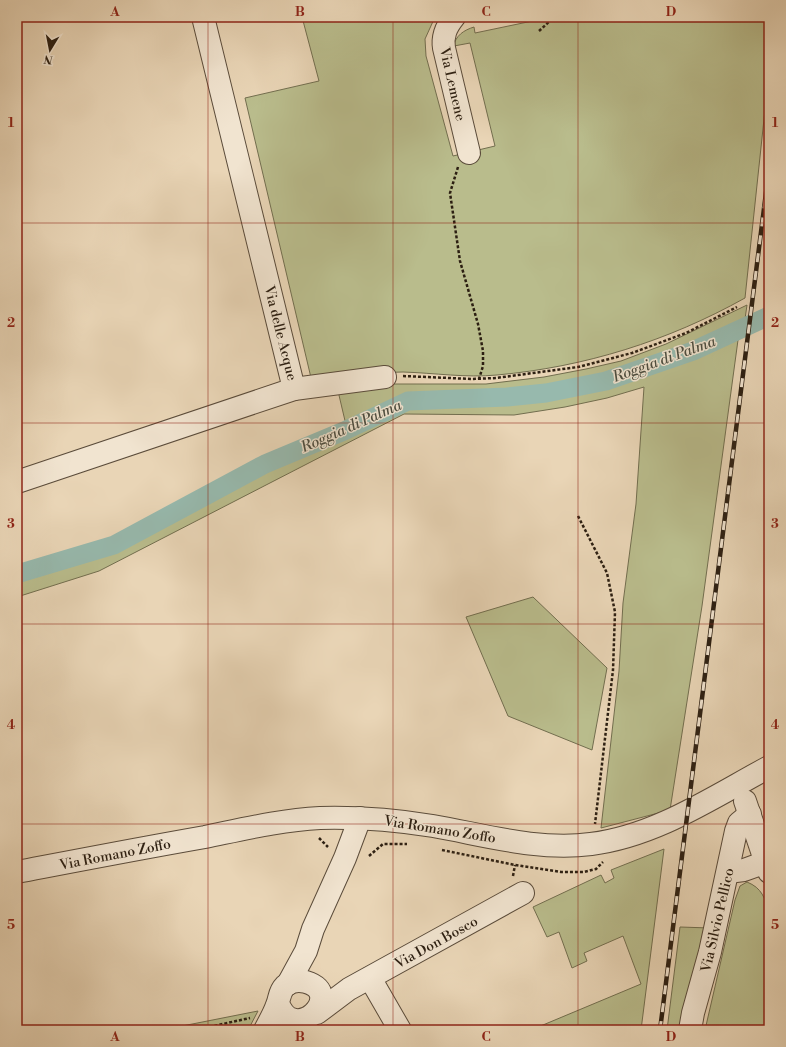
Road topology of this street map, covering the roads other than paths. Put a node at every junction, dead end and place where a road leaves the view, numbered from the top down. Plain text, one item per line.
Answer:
1 (203, 17) edge
2 (454, 17) edge
3 (469, 153) road end
4 (385, 377) road end
5 (294, 389) junction
6 (17, 482) edge
7 (769, 767) edge
8 (769, 778) edge
9 (741, 788) junction
10 (750, 814) junction
11 (358, 825) junction
12 (601, 850) junction
13 (768, 867) edge
14 (17, 872) edge
15 (728, 872) junction
16 (523, 893) dead end
17 (306, 951) junction
18 (370, 978) junction
19 (288, 984) junction
20 (313, 986) junction
21 (349, 989) junction
22 (278, 1003) junction
23 (317, 1013) junction
24 (291, 1026) edge
25 (265, 1030) edge
26 (400, 1030) edge
27 (690, 1030) edge

1 - 5 street, Via delle Acque
2 - 3 street, Via Lemene
4 - 5 street
5 - 6 street, Via delle Acque
7 - 9 street
8 - 9 street
9 - 10 street
9 - 12 street, Via Romano Zoffo
9 - 12 street
10 - 13 street
10 - 15 street, Via Silvio Pellico
11 - 12 street, Via Romano Zoffo
11 - 14 street, Via Romano Zoffo
11 - 17 street
13 - 15 street
15 - 27 street, Via Silvio Pellico
16 - 18 street, Via Don Bosco
17 - 19 street
17 - 20 street
18 - 21 street, Via Don Bosco
18 - 26 street
19 - 20 street, Via Don Bosco
19 - 22 street
20 - 21 street, Via Don Bosco
20 - 23 street
21 - 23 street, Via Don Bosco
22 - 24 street, Via Don Bosco
22 - 25 street
23 - 24 street, Via Don Bosco

